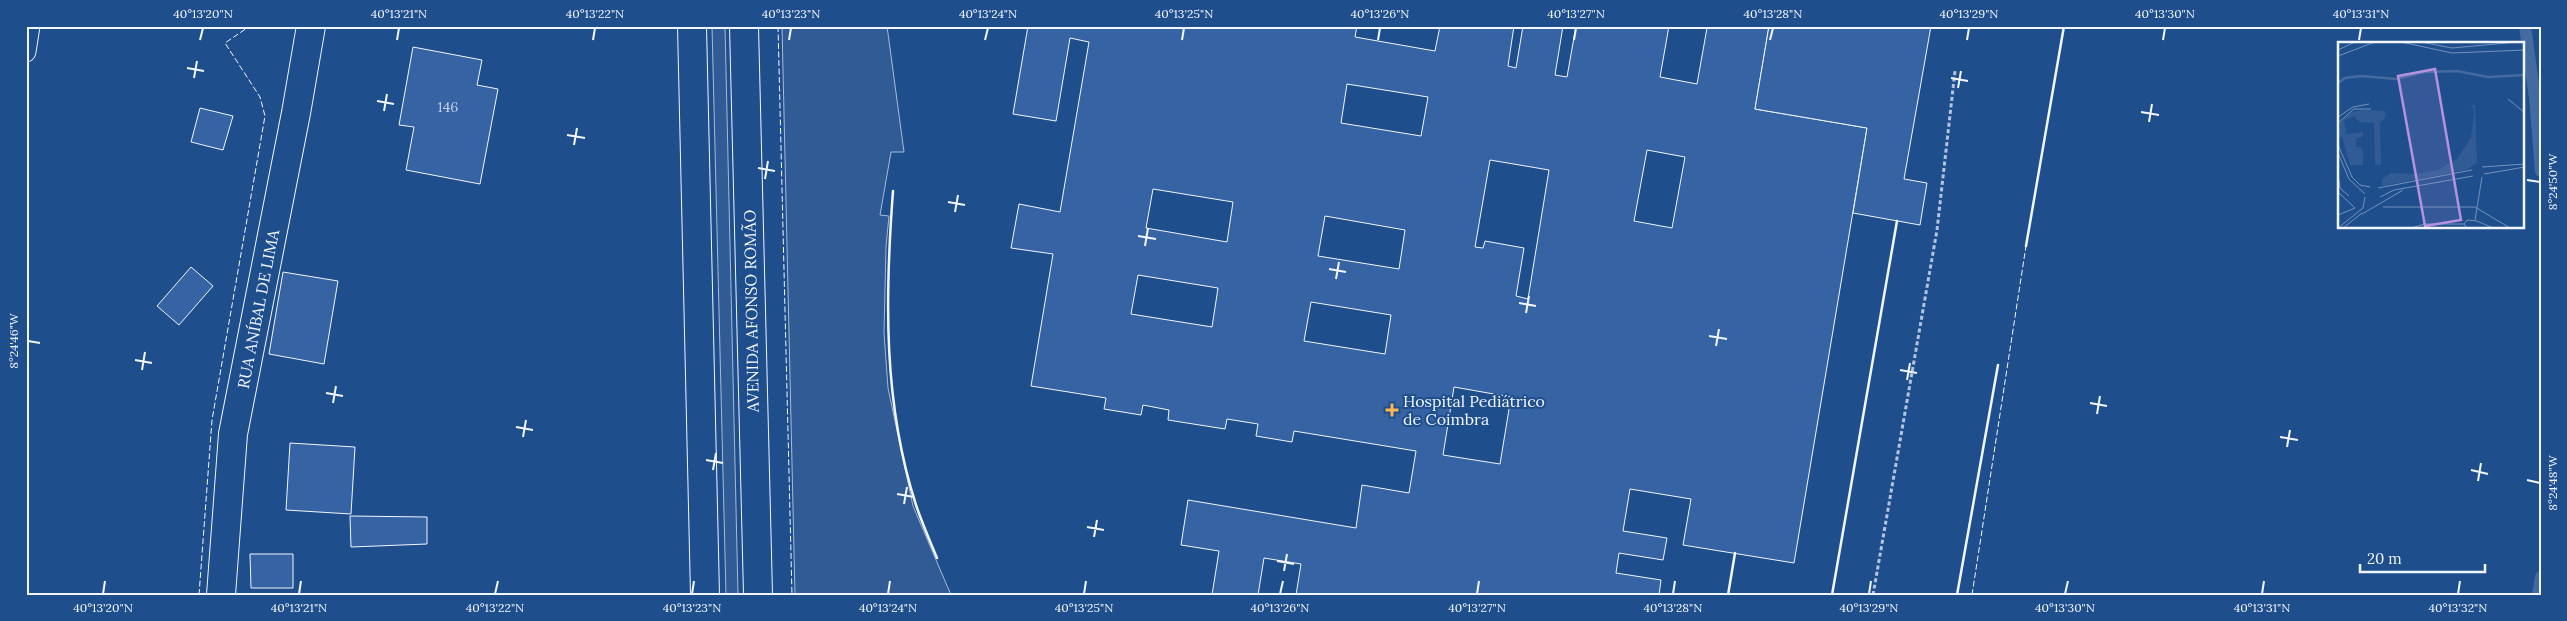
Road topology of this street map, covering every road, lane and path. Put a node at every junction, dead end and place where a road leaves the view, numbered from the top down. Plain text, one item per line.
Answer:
1 (30, 26) edge
2 (311, 26) edge
3 (692, 26) edge
4 (744, 26) edge
5 (26, 52) edge
6 (1955, 71) dead end
7 (221, 595) edge
8 (705, 595) edge
9 (758, 595) edge
10 (1873, 595) edge

1 - 5 lane
2 - 7 main road, RUA ANÍBAL DE LIMA
3 - 8 main road
4 - 9 main road, AVENIDA AFONSO ROMÃO
6 - 10 path

